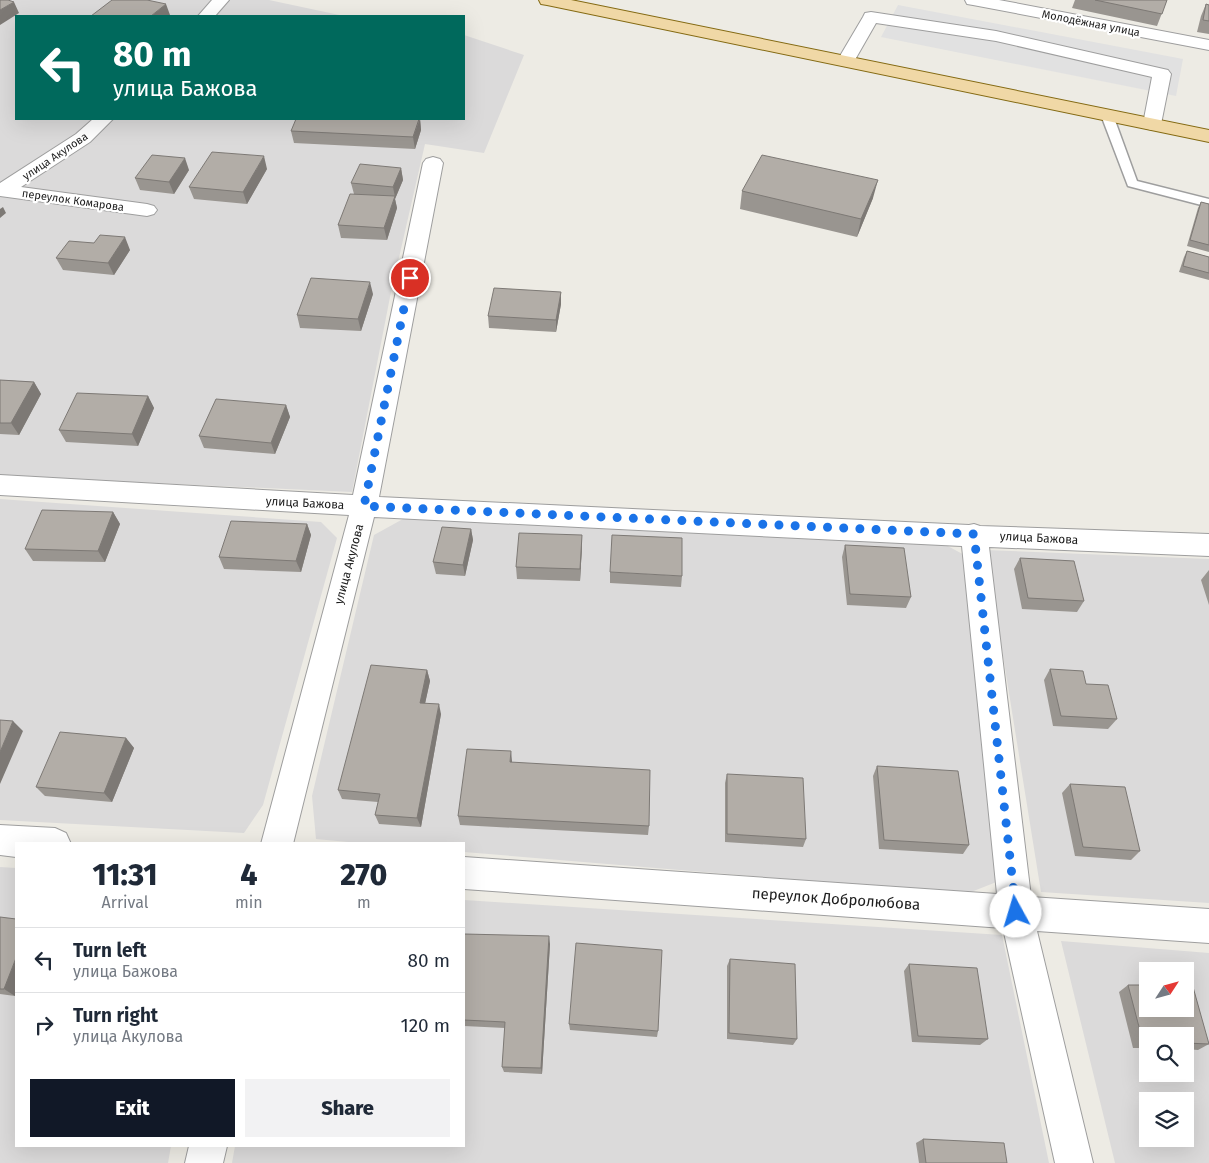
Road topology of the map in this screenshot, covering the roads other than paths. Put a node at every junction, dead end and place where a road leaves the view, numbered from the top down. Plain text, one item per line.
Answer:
1 (221, 0) edge
2 (547, 0) edge
3 (973, 0) edge
4 (1019, 4) edge
5 (207, 15) edge
6 (996, 36) junction
7 (1209, 45) edge
8 (846, 61) junction
9 (1107, 115) junction
10 (103, 120) edge
11 (1152, 124) junction
12 (1209, 136) edge
13 (433, 163) dead end
14 (2, 190) edge
15 (1209, 203) edge
16 (147, 210) dead end
17 (0, 485) edge
18 (364, 506) junction
19 (974, 534) junction
20 (1209, 545) edge
21 (0, 840) edge
22 (28, 842) edge
23 (278, 842) edge
24 (465, 873) edge
25 (1016, 912) junction
26 (1209, 926) edge
27 (208, 1147) edge
28 (204, 1163) edge
29 (1074, 1163) edge

1 - 5 street
2 - 8 main road
3 - 4 street, Молодёжная улица
4 - 6 street
4 - 7 street, Молодёжная улица
6 - 8 street
6 - 11 street
8 - 9 main road
9 - 11 main road
9 - 15 lane
10 - 14 street, улица Акулова
11 - 12 main road
13 - 18 street, улица Акулова
14 - 16 street, переулок Комарова
17 - 18 street, улица Бажова
18 - 19 street, улица Бажова
18 - 23 street, улица Акулова
19 - 20 street, улица Бажова
19 - 25 street
21 - 22 street
24 - 25 street, переулок Добролюбова
25 - 26 street, переулок Добролюбова
25 - 29 street
27 - 28 street

